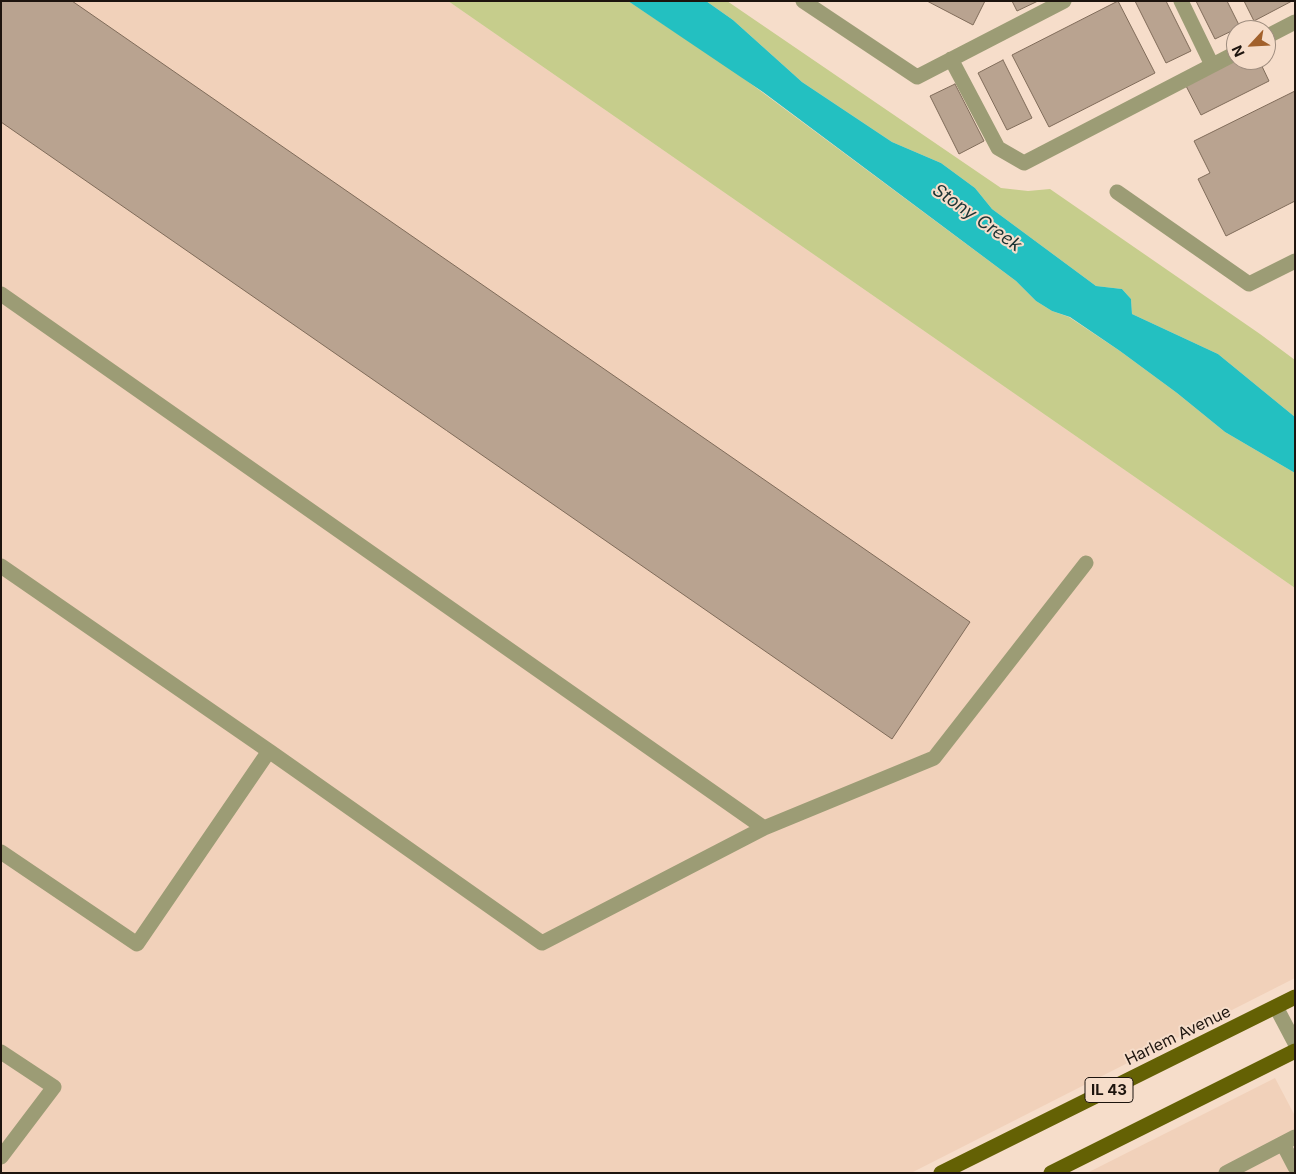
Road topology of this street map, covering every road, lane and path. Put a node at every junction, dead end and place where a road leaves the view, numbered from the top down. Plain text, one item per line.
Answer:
1 (803, 1) edge
2 (1064, 1) edge
3 (1180, 1) edge
4 (1295, 22) edge
5 (1276, 32) edge
6 (1226, 57) edge
7 (951, 59) junction
8 (1212, 65) junction
9 (1116, 192) dead end
10 (1295, 261) edge
11 (1, 294) edge
12 (1086, 563) dead end
13 (1, 566) edge
14 (270, 751) junction
15 (764, 828) junction
16 (1, 852) edge
17 (1295, 998) edge
18 (1276, 1007) junction
19 (1295, 1043) edge
20 (1295, 1051) edge
21 (1, 1052) edge
22 (1289, 1140) edge
23 (1, 1157) edge
24 (1295, 1167) edge
25 (941, 1173) edge
26 (1052, 1173) edge
27 (1226, 1173) edge

1 - 7 street
2 - 7 street
3 - 8 street
4 - 5 street
6 - 8 street
7 - 8 street
9 - 10 street
11 - 15 street
12 - 15 street
13 - 14 street
14 - 15 street
14 - 16 street
17 - 18 main road, Harlem Avenue / IL 43
18 - 19 street
18 - 25 main road, Harlem Avenue / IL 43
20 - 26 main road
21 - 23 street
22 - 24 street
22 - 27 street

